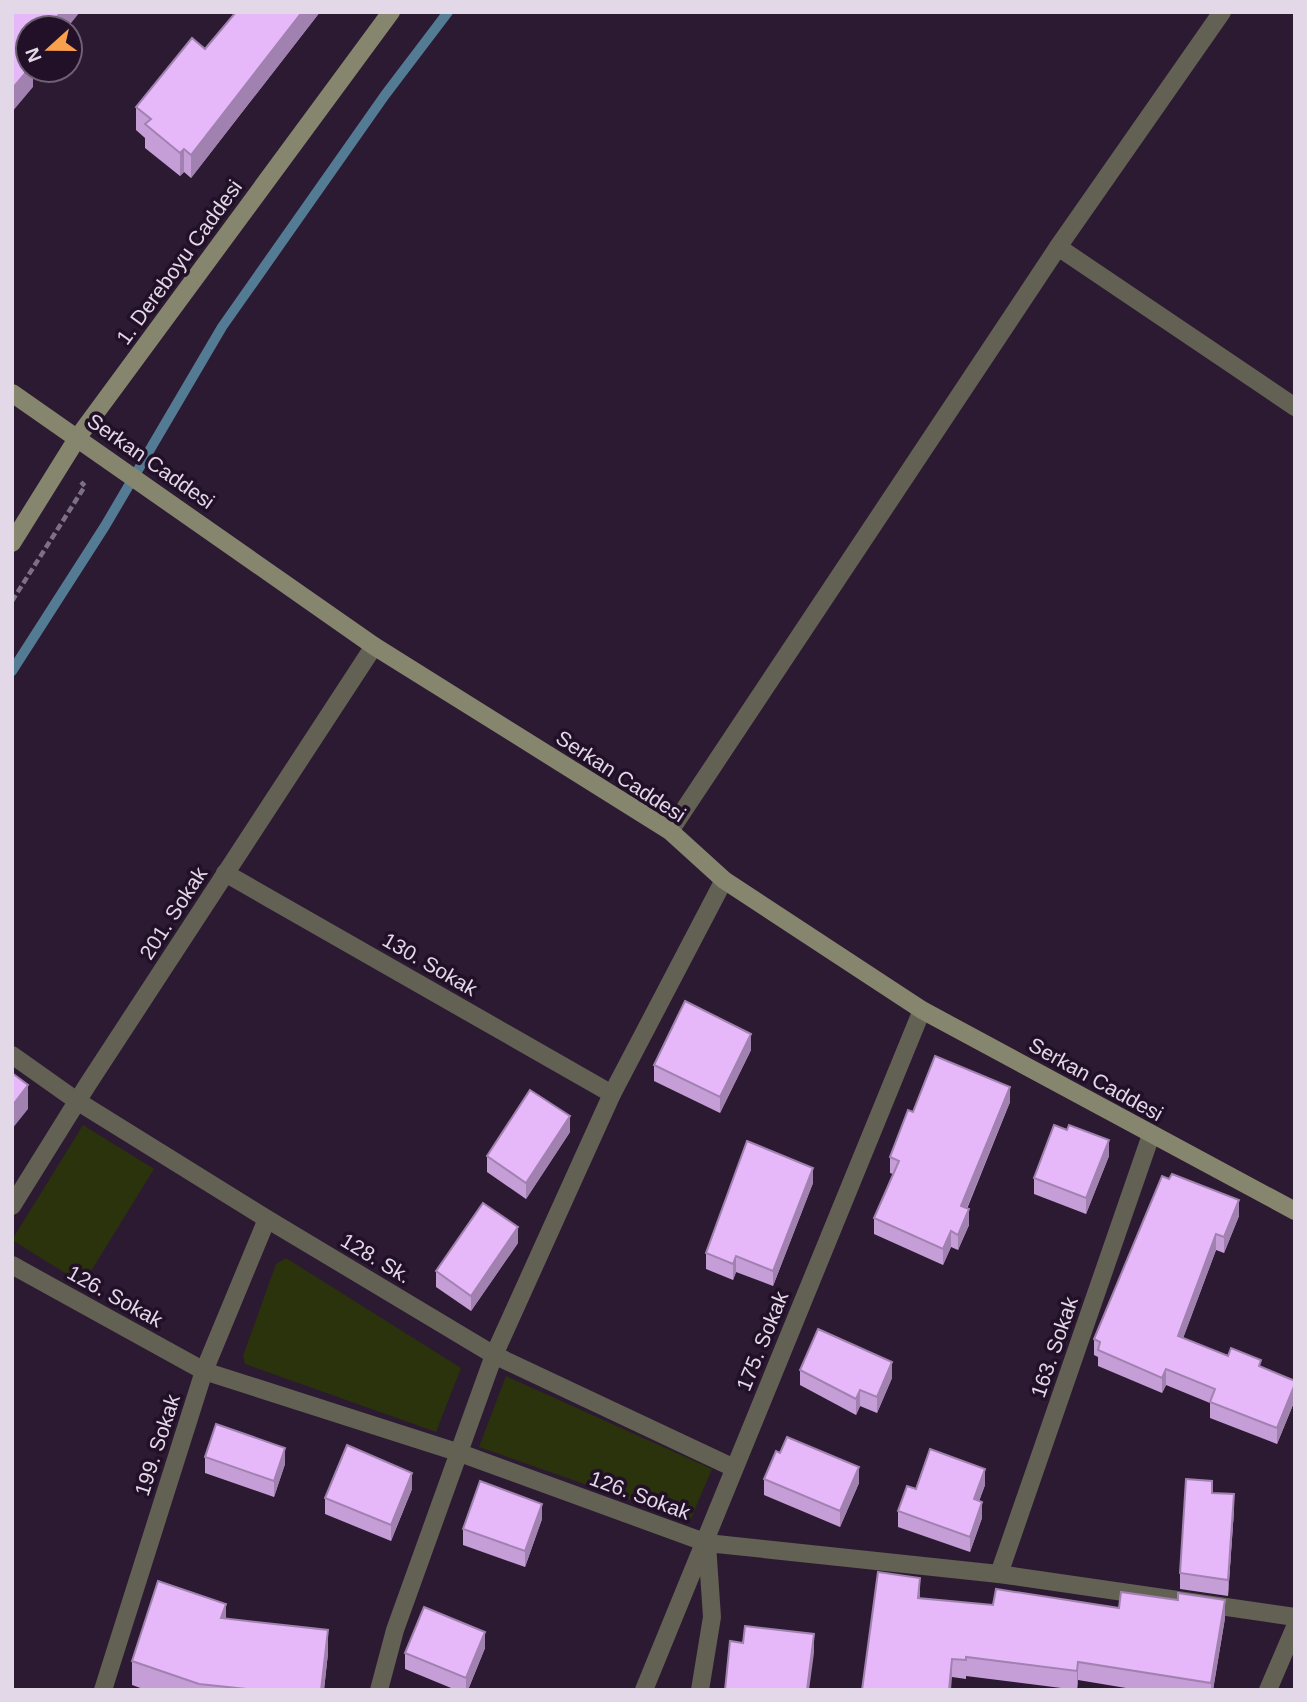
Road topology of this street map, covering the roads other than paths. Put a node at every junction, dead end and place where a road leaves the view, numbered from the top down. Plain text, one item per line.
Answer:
1 (391, 12) edge
2 (1222, 12) edge
3 (1058, 247) junction
4 (12, 393) edge
5 (1295, 407) edge
6 (78, 438) junction
7 (12, 543) edge
8 (374, 646) junction
9 (670, 831) junction
10 (225, 873) junction
11 (724, 880) junction
12 (922, 1010) junction
13 (12, 1055) edge
14 (612, 1094) junction
15 (77, 1101) junction
16 (1151, 1135) junction
17 (12, 1206) edge
18 (1295, 1210) edge
19 (267, 1219) junction
20 (12, 1265) edge
21 (494, 1355) junction
22 (204, 1371) junction
23 (460, 1453) junction
24 (734, 1468) junction
25 (707, 1543) junction
26 (999, 1574) junction
27 (1295, 1617) edge
28 (1295, 1626) edge
29 (103, 1690) edge
30 (379, 1690) edge
31 (644, 1690) edge
32 (701, 1690) edge
33 (1268, 1690) edge

1 - 6 main road, 1. Dereboyu Caddesi
2 - 3 street
3 - 5 street
3 - 9 street
4 - 6 main road, Serkan Caddesi
6 - 7 main road, 1. Dereboyu Caddesi
6 - 8 main road, Serkan Caddesi
8 - 9 main road, Serkan Caddesi
8 - 10 street, 201. Sokak
9 - 11 main road, Serkan Caddesi
10 - 14 street, 130. Sokak
10 - 15 street, 201. Sokak
11 - 12 main road, Serkan Caddesi
11 - 14 street
12 - 16 main road, Serkan Caddesi
12 - 24 street, 175. Sokak
13 - 15 street, 128. Sk.
14 - 21 street
15 - 17 street, 201. Sokak
15 - 19 street, 128. Sk.
16 - 18 main road, Serkan Caddesi
16 - 26 street, 163. Sokak
19 - 21 street, 128. Sk.
19 - 22 street, 199. Sokak
20 - 22 street, 126. Sokak
21 - 23 street
21 - 24 street, 128. Sk.
22 - 23 street, 126. Sokak
22 - 29 street, 199. Sokak
23 - 25 street, 126. Sokak
23 - 30 street
24 - 25 street, 175. Sokak
25 - 26 street, 126. Sokak
25 - 31 street, 175. Sokak
25 - 32 street
26 - 27 street, 126. Sokak
28 - 33 street

